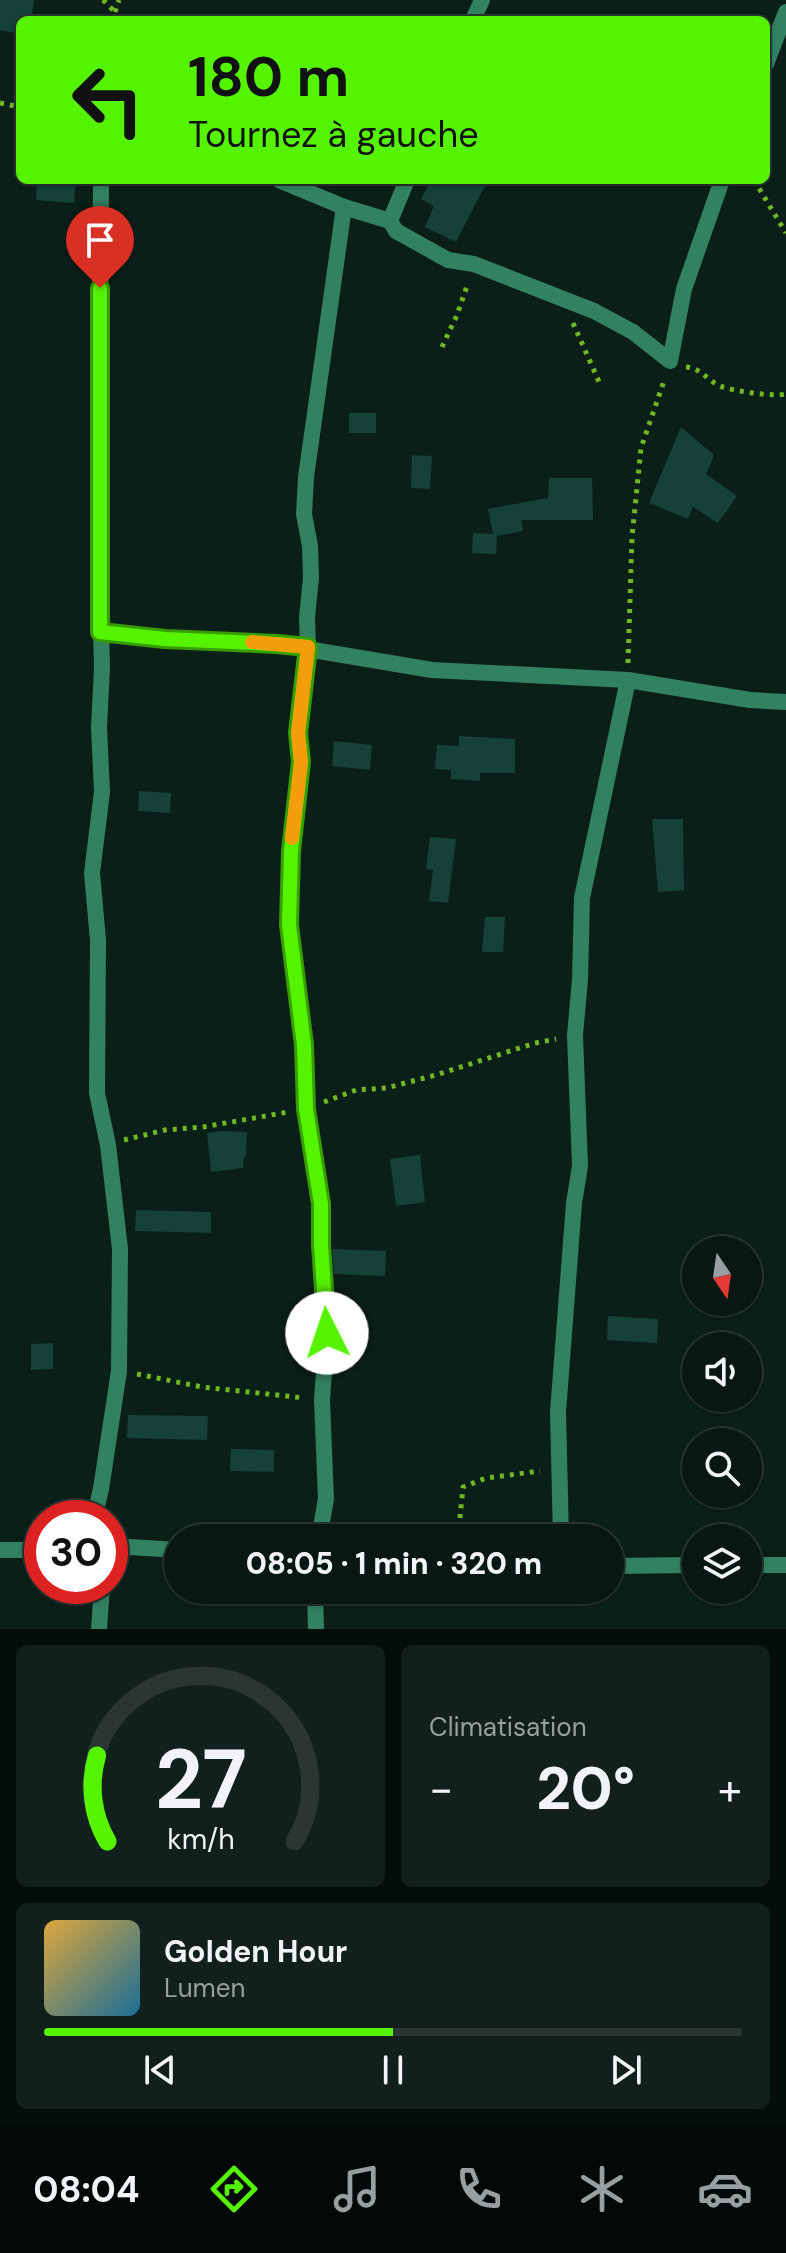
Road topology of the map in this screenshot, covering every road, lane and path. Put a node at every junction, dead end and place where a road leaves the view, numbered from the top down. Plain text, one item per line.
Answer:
1 (103, 0) edge
2 (119, 0) edge
3 (115, 12) junction
4 (786, 12) edge
5 (114, 16) edge
6 (770, 54) edge
7 (101, 184) edge
8 (289, 184) edge
9 (405, 184) edge
10 (721, 184) edge
11 (756, 184) edge
12 (344, 207) junction
13 (390, 221) junction
14 (786, 233) edge
15 (474, 264) junction
16 (561, 297) junction
17 (442, 347) dead end
18 (670, 361) junction
19 (600, 384) dead end
20 (786, 394) edge
21 (100, 632) junction
22 (308, 647) junction
23 (628, 680) junction
24 (786, 702) edge
25 (575, 1035) junction
26 (306, 1109) junction
27 (108, 1145) junction
28 (119, 1371) junction
29 (322, 1400) junction
30 (561, 1468) junction
31 (98, 1500) edge
32 (322, 1524) edge
33 (459, 1524) edge
34 (561, 1524) edge
35 (128, 1549) edge
36 (0, 1550) edge
37 (24, 1550) edge
38 (164, 1550) edge
39 (682, 1565) edge
40 (762, 1565) edge
41 (786, 1565) edge
42 (624, 1566) edge
43 (101, 1604) edge
44 (315, 1604) edge
45 (99, 1629) edge
46 (316, 1629) edge

1 - 3 path
2 - 3 path
3 - 5 path
4 - 6 street
7 - 21 street
8 - 12 street
9 - 13 street
10 - 18 street
11 - 14 path
12 - 13 street
12 - 22 street
13 - 15 street
15 - 16 street
15 - 17 path
16 - 18 street
16 - 19 path
18 - 20 path
18 - 23 path
21 - 22 street
21 - 27 street
22 - 23 street
22 - 26 street
23 - 24 street
23 - 25 street
25 - 26 path
25 - 30 street
26 - 27 path
26 - 29 street
27 - 28 street
28 - 29 path
28 - 31 street
29 - 32 street
30 - 33 path
30 - 34 street
35 - 38 street
36 - 37 street
39 - 42 street
40 - 41 street
43 - 45 street
44 - 46 street

